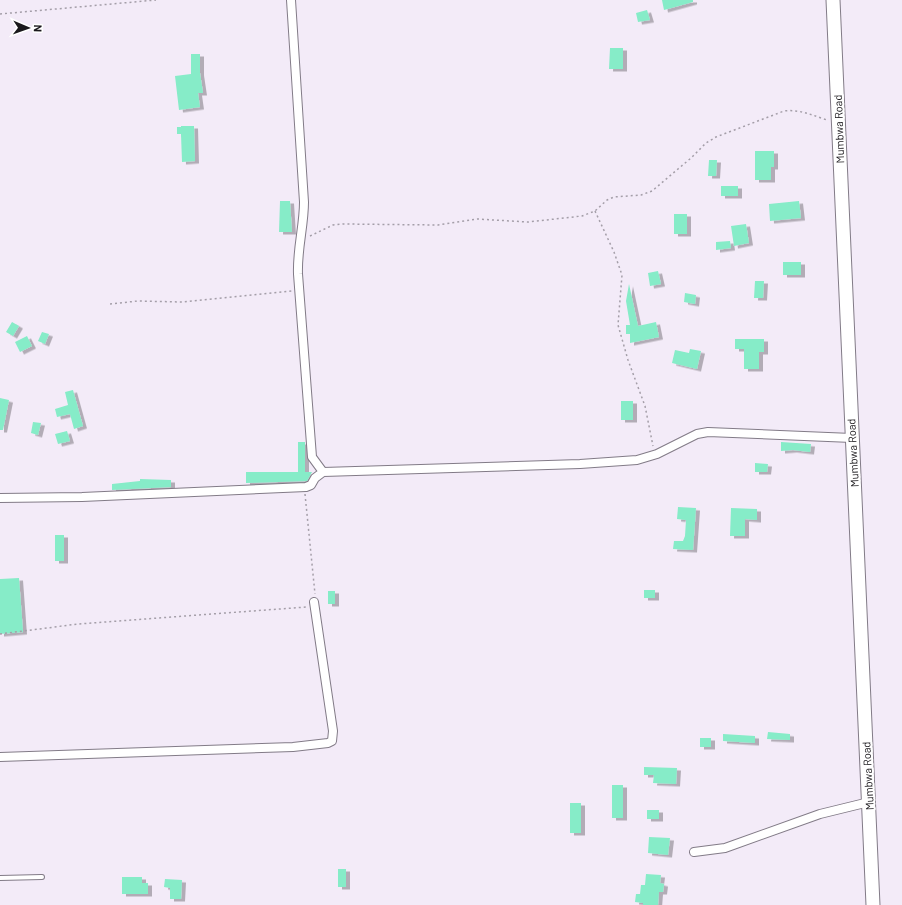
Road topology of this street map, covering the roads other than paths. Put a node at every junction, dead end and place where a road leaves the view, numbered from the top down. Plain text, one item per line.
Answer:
1 (291, 0) edge
2 (833, 0) edge
3 (852, 438) junction
4 (323, 472) junction
5 (0, 498) edge
6 (314, 602) road end
7 (0, 757) edge
8 (869, 802) junction
9 (694, 852) dead end
10 (42, 877) dead end
11 (0, 878) edge
12 (873, 905) edge

1 - 4 street
2 - 3 main road, Mumbwa Road
3 - 4 street
3 - 8 main road, Mumbwa Road
4 - 5 street
6 - 7 street
8 - 9 street
8 - 12 main road, Mumbwa Road
10 - 11 lane

